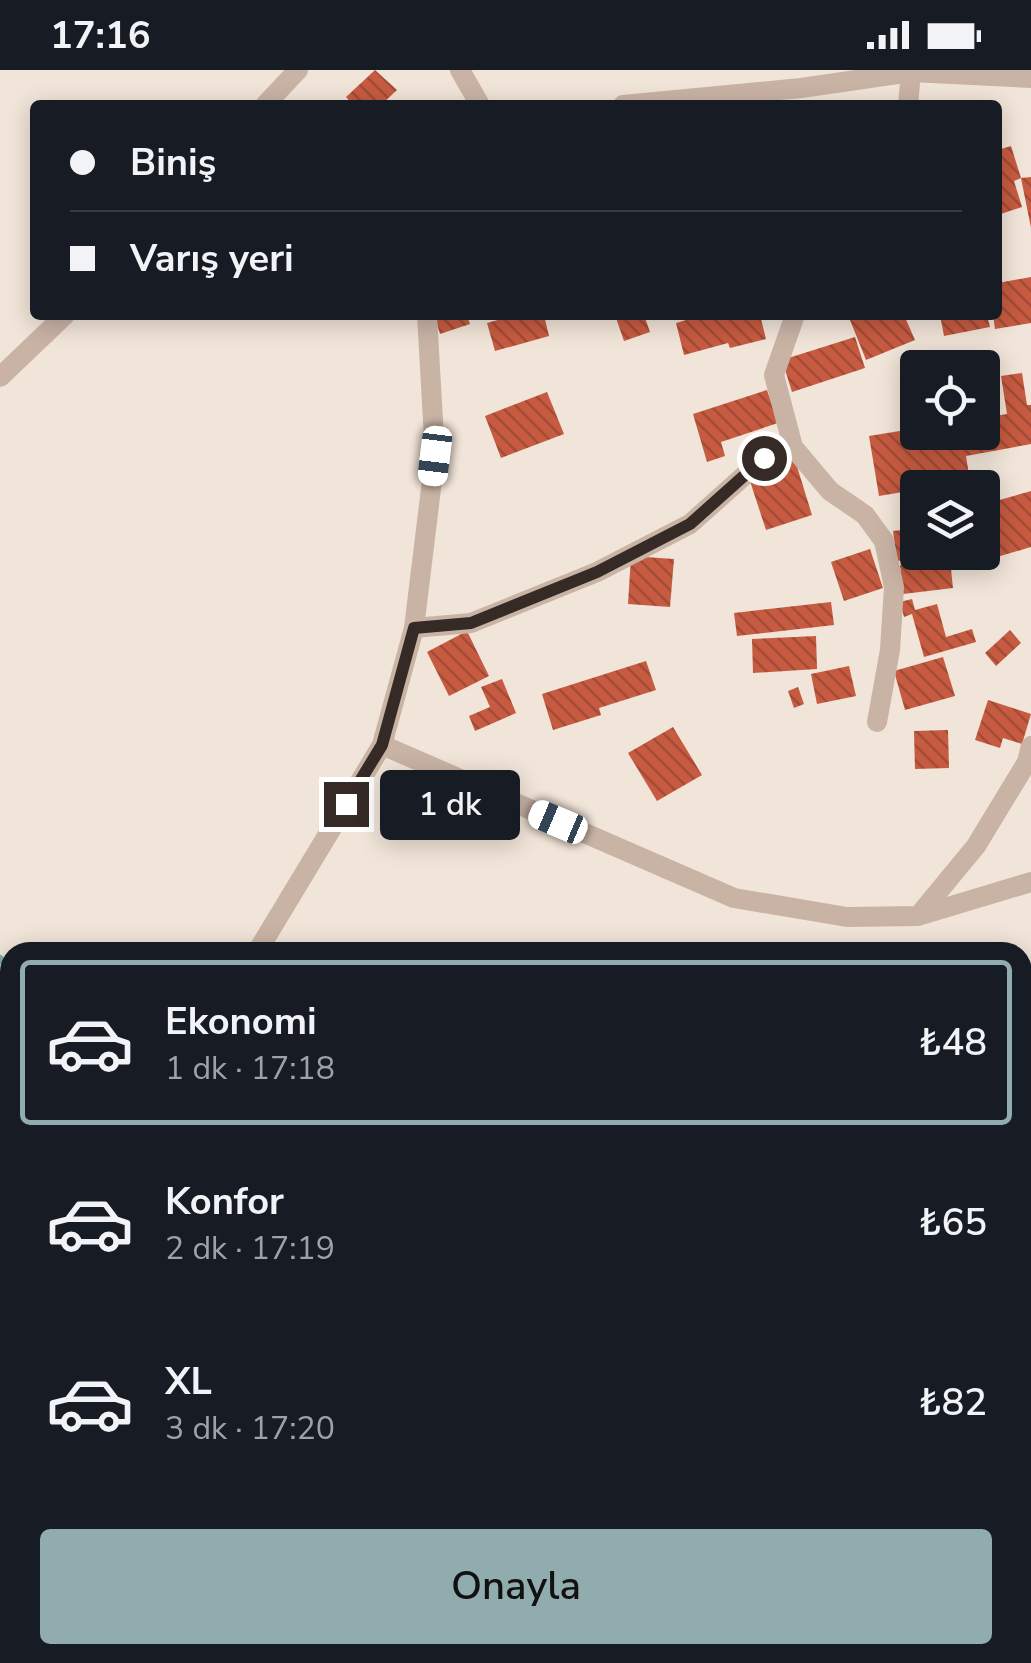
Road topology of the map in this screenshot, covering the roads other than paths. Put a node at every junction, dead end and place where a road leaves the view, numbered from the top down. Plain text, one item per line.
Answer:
1 (298, 70) edge
2 (460, 70) edge
3 (911, 72) edge
4 (1031, 78) edge
5 (270, 100) edge
6 (477, 100) edge
7 (675, 100) edge
8 (908, 100) edge
9 (59, 320) edge
10 (427, 320) edge
11 (793, 320) edge
12 (0, 378) edge
13 (793, 447) junction
14 (414, 628) junction
15 (877, 722) dead end
16 (382, 745) junction
17 (1031, 746) edge
18 (1031, 882) edge
19 (918, 916) junction
20 (263, 942) edge

1 - 5 street
2 - 6 street
3 - 4 street
3 - 7 street
3 - 8 street
9 - 12 street
10 - 14 street
11 - 13 street
13 - 14 street
13 - 15 street
14 - 16 street
16 - 19 street
16 - 20 street
17 - 19 street
18 - 19 street

